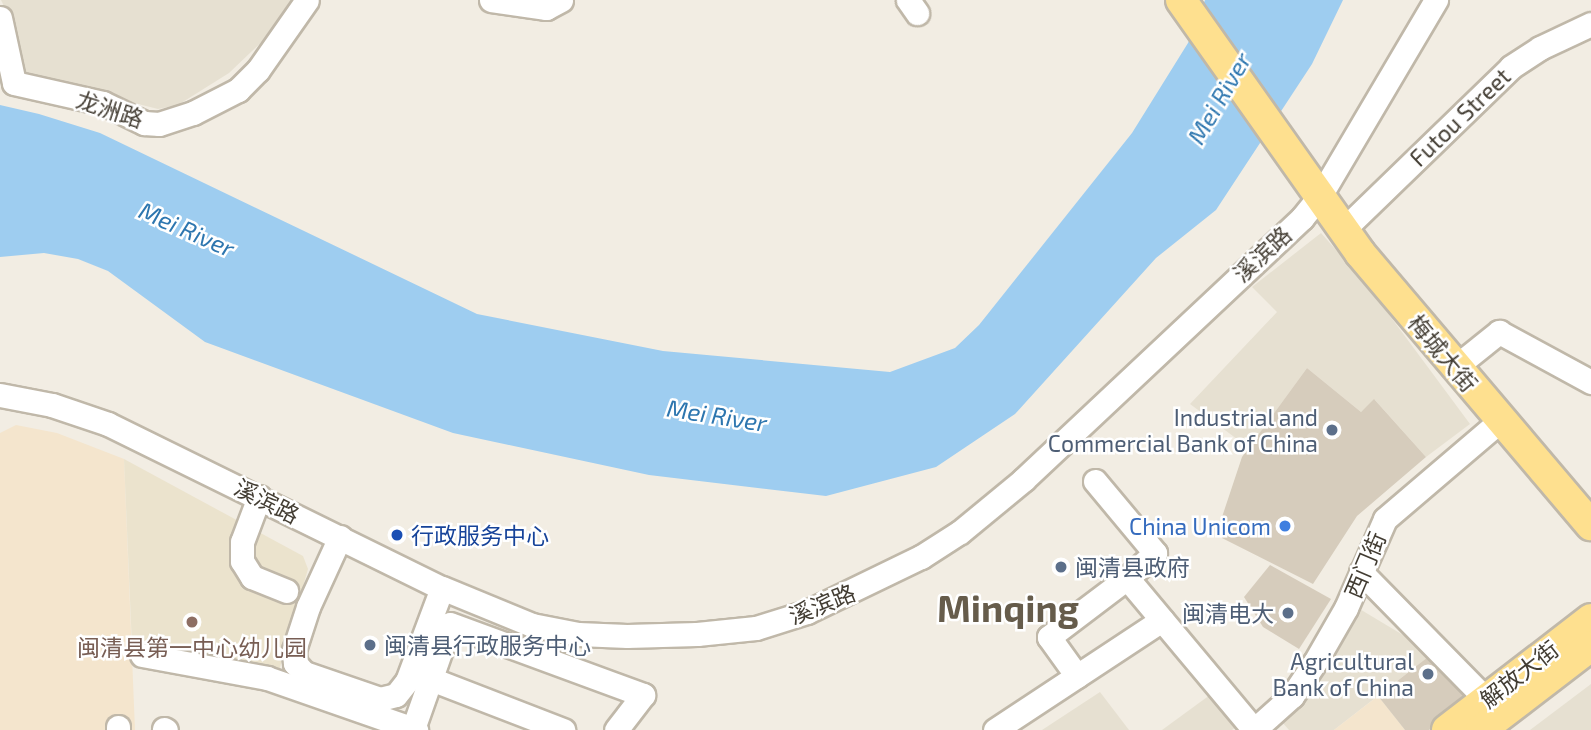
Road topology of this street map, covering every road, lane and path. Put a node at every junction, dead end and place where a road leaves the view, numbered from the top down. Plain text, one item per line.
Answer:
1 (306, 0) edge
2 (491, 0) edge
3 (561, 0) edge
4 (1181, 0) edge
5 (1436, 0) edge
6 (0, 18) edge
7 (1591, 24) edge
8 (1312, 184) junction
9 (1343, 230) junction
10 (1454, 368) junction
11 (1591, 382) edge
12 (0, 395) edge
13 (1501, 420) junction
14 (1095, 481) dead end
15 (259, 497) junction
16 (1591, 525) edge
17 (340, 537) junction
18 (1362, 572) junction
19 (1127, 578) junction
20 (443, 588) junction
21 (286, 591) dead end
22 (1591, 619) edge
23 (1162, 620) junction
24 (1591, 646) edge
25 (142, 656) dead end
26 (1077, 676) junction
27 (431, 679) junction
28 (1486, 699) junction
29 (414, 730) edge
30 (563, 730) edge
31 (616, 730) edge
32 (995, 730) edge
33 (1254, 730) edge
34 (1447, 730) edge
35 (1481, 730) edge

1 - 6 street, 龙洲路
2 - 3 street
4 - 8 main road, 梅城大街
5 - 8 street, 溪滨路
7 - 9 street, Futou Street
8 - 9 main road, 梅城大街
8 - 20 street, 溪滨路
9 - 10 main road, 梅城大街
10 - 11 street
10 - 13 main road, 梅城大街
12 - 15 street, 溪滨路
13 - 16 main road, 梅城大街
13 - 18 street, 西门街
14 - 19 street
15 - 17 street, 溪滨路
15 - 21 street
17 - 20 street, 溪滨路
17 - 20 street
18 - 28 street
18 - 33 street, 西门街
19 - 23 street
19 - 26 street
22 - 28 main road, 解放大街
23 - 26 street
23 - 33 street
24 - 35 main road, 解放大街
25 - 29 street
26 - 32 street
27 - 29 street
27 - 30 street
27 - 31 street
28 - 34 main road, 解放大街

